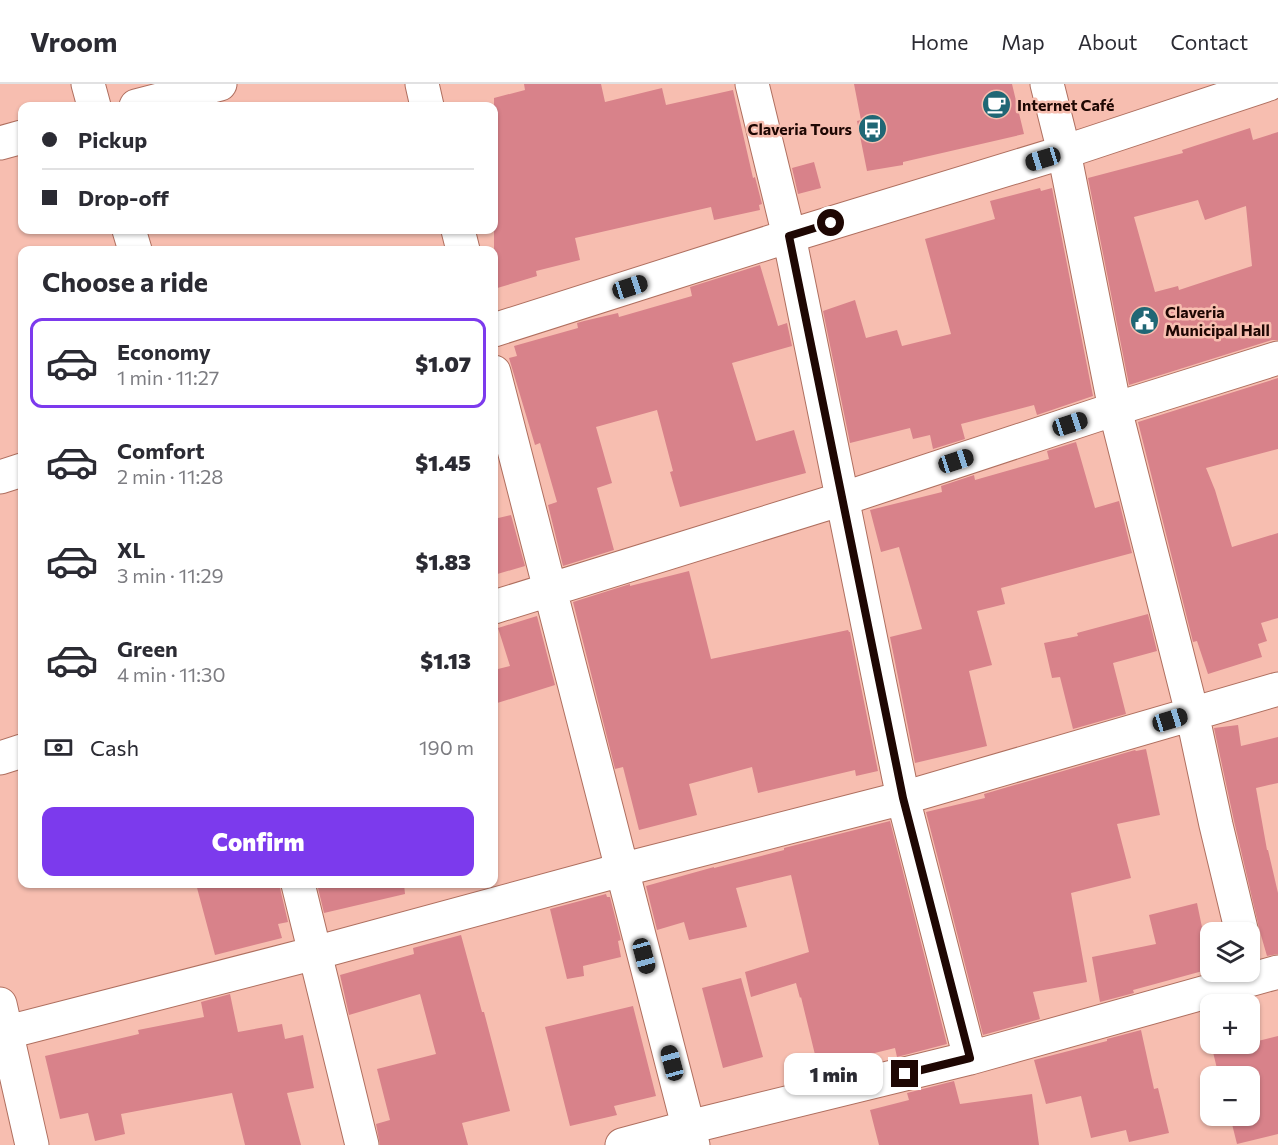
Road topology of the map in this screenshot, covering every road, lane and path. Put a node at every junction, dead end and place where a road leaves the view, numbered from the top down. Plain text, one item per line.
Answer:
1 (88, 84) edge
2 (220, 84) edge
3 (422, 84) edge
4 (752, 84) edge
5 (1047, 84) edge
6 (1269, 84) edge
7 (93, 102) edge
8 (151, 102) edge
9 (426, 102) edge
10 (18, 138) edge
11 (0, 143) edge
12 (1065, 152) junction
13 (789, 236) junction
14 (498, 329) edge
15 (1278, 358) edge
16 (498, 388) edge
17 (1115, 409) junction
18 (18, 471) edge
19 (0, 477) edge
20 (842, 499) junction
21 (550, 589) junction
22 (498, 606) edge
23 (1278, 689) edge
24 (1192, 713) junction
25 (18, 752) edge
26 (0, 758) edge
27 (903, 798) junction
28 (621, 870) junction
29 (299, 888) edge
30 (1239, 922) edge
31 (315, 953) junction
32 (1223, 982) edge
33 (2, 1024) edge
34 (970, 1058) junction
35 (691, 1136) edge
36 (32, 1145) edge
37 (362, 1145) edge
38 (622, 1145) edge

1 - 7 street
2 - 8 street
3 - 9 street
4 - 13 street
5 - 12 street
6 - 12 street
10 - 11 street
12 - 13 street
12 - 17 street
13 - 14 street
13 - 20 street
15 - 17 street
16 - 21 street
17 - 20 street
17 - 24 street
18 - 19 street
20 - 21 street
20 - 27 street
21 - 22 street
21 - 28 street
23 - 24 street
24 - 27 street
24 - 30 street
25 - 26 street
27 - 28 street
27 - 34 street
28 - 31 street
28 - 35 street
29 - 31 street
31 - 33 street
31 - 37 street
32 - 34 street
33 - 36 street
34 - 35 street
35 - 38 street

